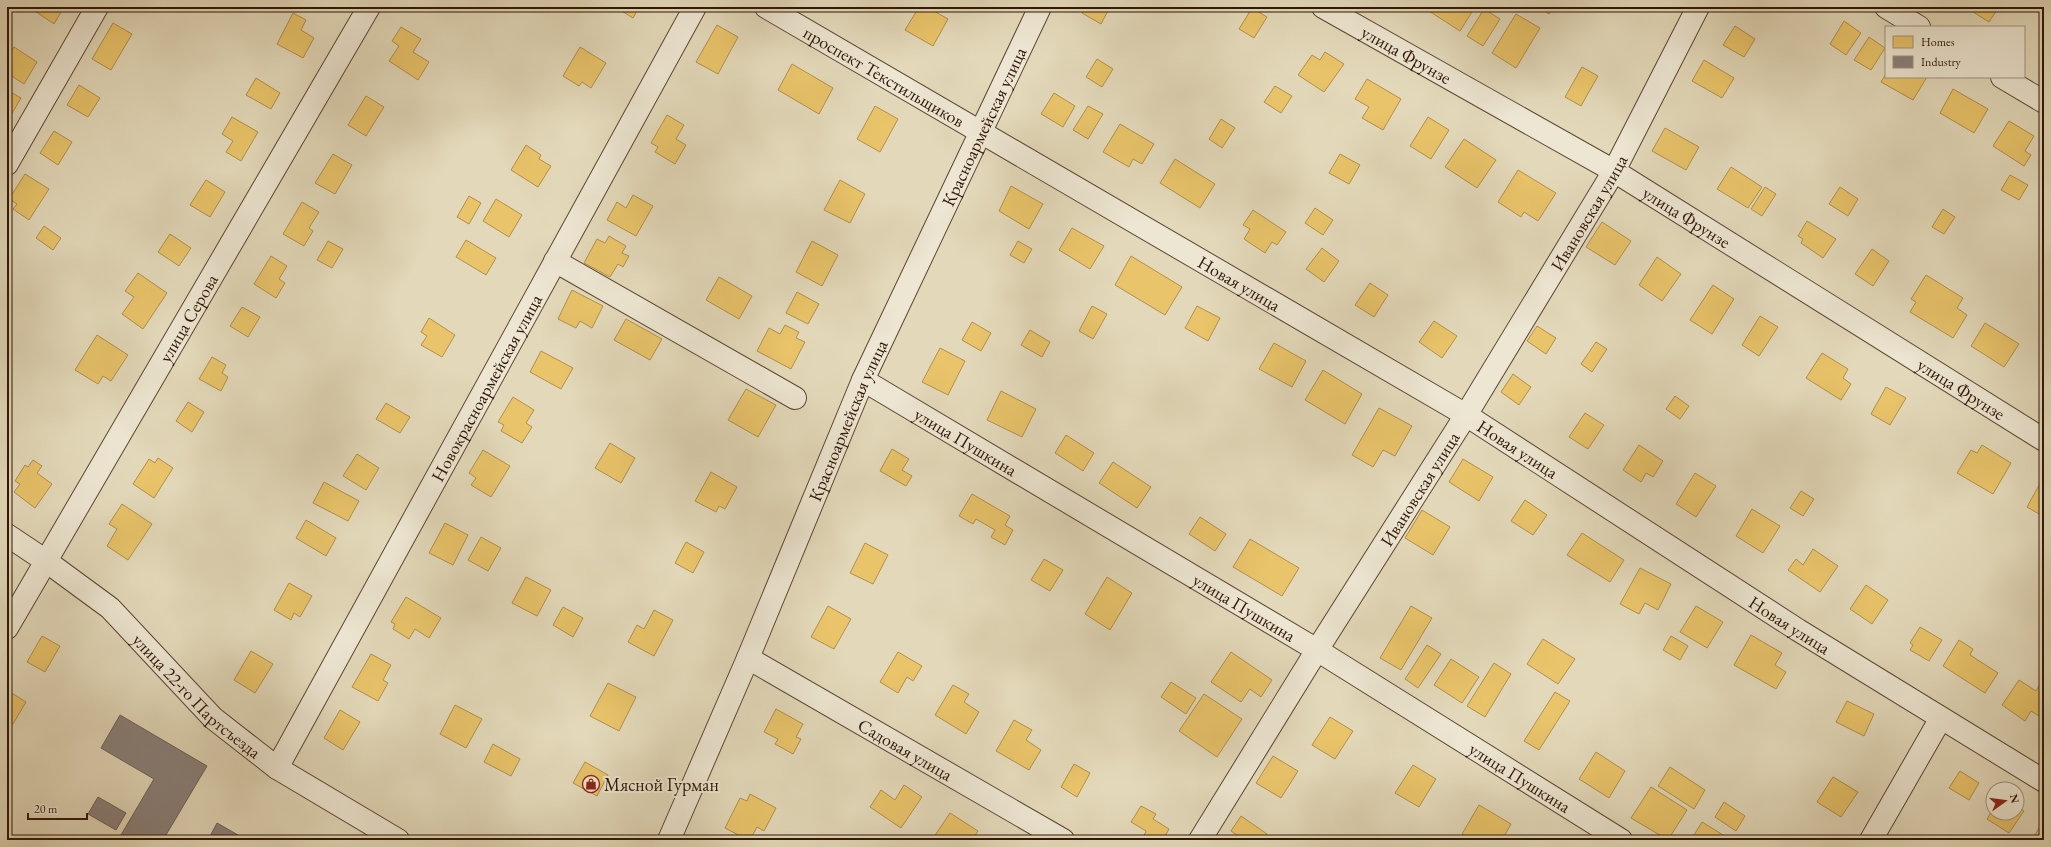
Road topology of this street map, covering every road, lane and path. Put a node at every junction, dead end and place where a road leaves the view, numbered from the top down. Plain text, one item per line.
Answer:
1 (97, 7) edge
2 (368, 7) edge
3 (695, 7) edge
4 (766, 7) edge
5 (1040, 7) edge
6 (1322, 7) edge
7 (1698, 7) edge
8 (1886, 7) edge
9 (1917, 26) edge
10 (2004, 78) edge
11 (2044, 102) edge
12 (981, 134) junction
13 (7, 164) edge
14 (1614, 171) junction
15 (555, 262) junction
16 (863, 380) junction
17 (795, 398) dead end
18 (1466, 415) junction
19 (2044, 440) edge
20 (7, 535) edge
21 (46, 561) junction
22 (7, 628) edge
23 (1317, 650) junction
24 (748, 658) junction
25 (1941, 718) junction
26 (277, 768) junction
27 (2044, 781) edge
28 (398, 840) edge
29 (668, 840) edge
30 (1063, 840) edge
31 (1200, 840) edge
32 (1621, 840) edge
33 (1871, 840) edge

1 - 13 street
2 - 21 street, улица Серова
3 - 15 street, Новокрасноармейская улица
4 - 12 street, проспект Текстильщиков
5 - 12 street, Красноармейская улица
6 - 14 street, улица Фрунзе
7 - 14 street, Ивановская улица
8 - 9 street
10 - 11 street
12 - 16 street, Красноармейская улица
12 - 18 street, Новая улица
14 - 18 street, Ивановская улица
14 - 19 street, улица Фрунзе
15 - 17 street
15 - 26 street, Новокрасноармейская улица
16 - 23 street, улица Пушкина
16 - 24 street, Красноармейская улица
18 - 23 street, Ивановская улица
18 - 25 street, Новая улица
20 - 21 street, улица 22-го Партсъезда
21 - 22 street, улица Серова
21 - 26 street, улица 22-го Партсъезда
23 - 31 street, Ивановская улица
23 - 32 street, улица Пушкина
24 - 29 street, Красноармейская улица
24 - 30 street, Садовая улица
25 - 27 street, Новая улица
25 - 33 street
26 - 28 street, улица 22-го Партсъезда

